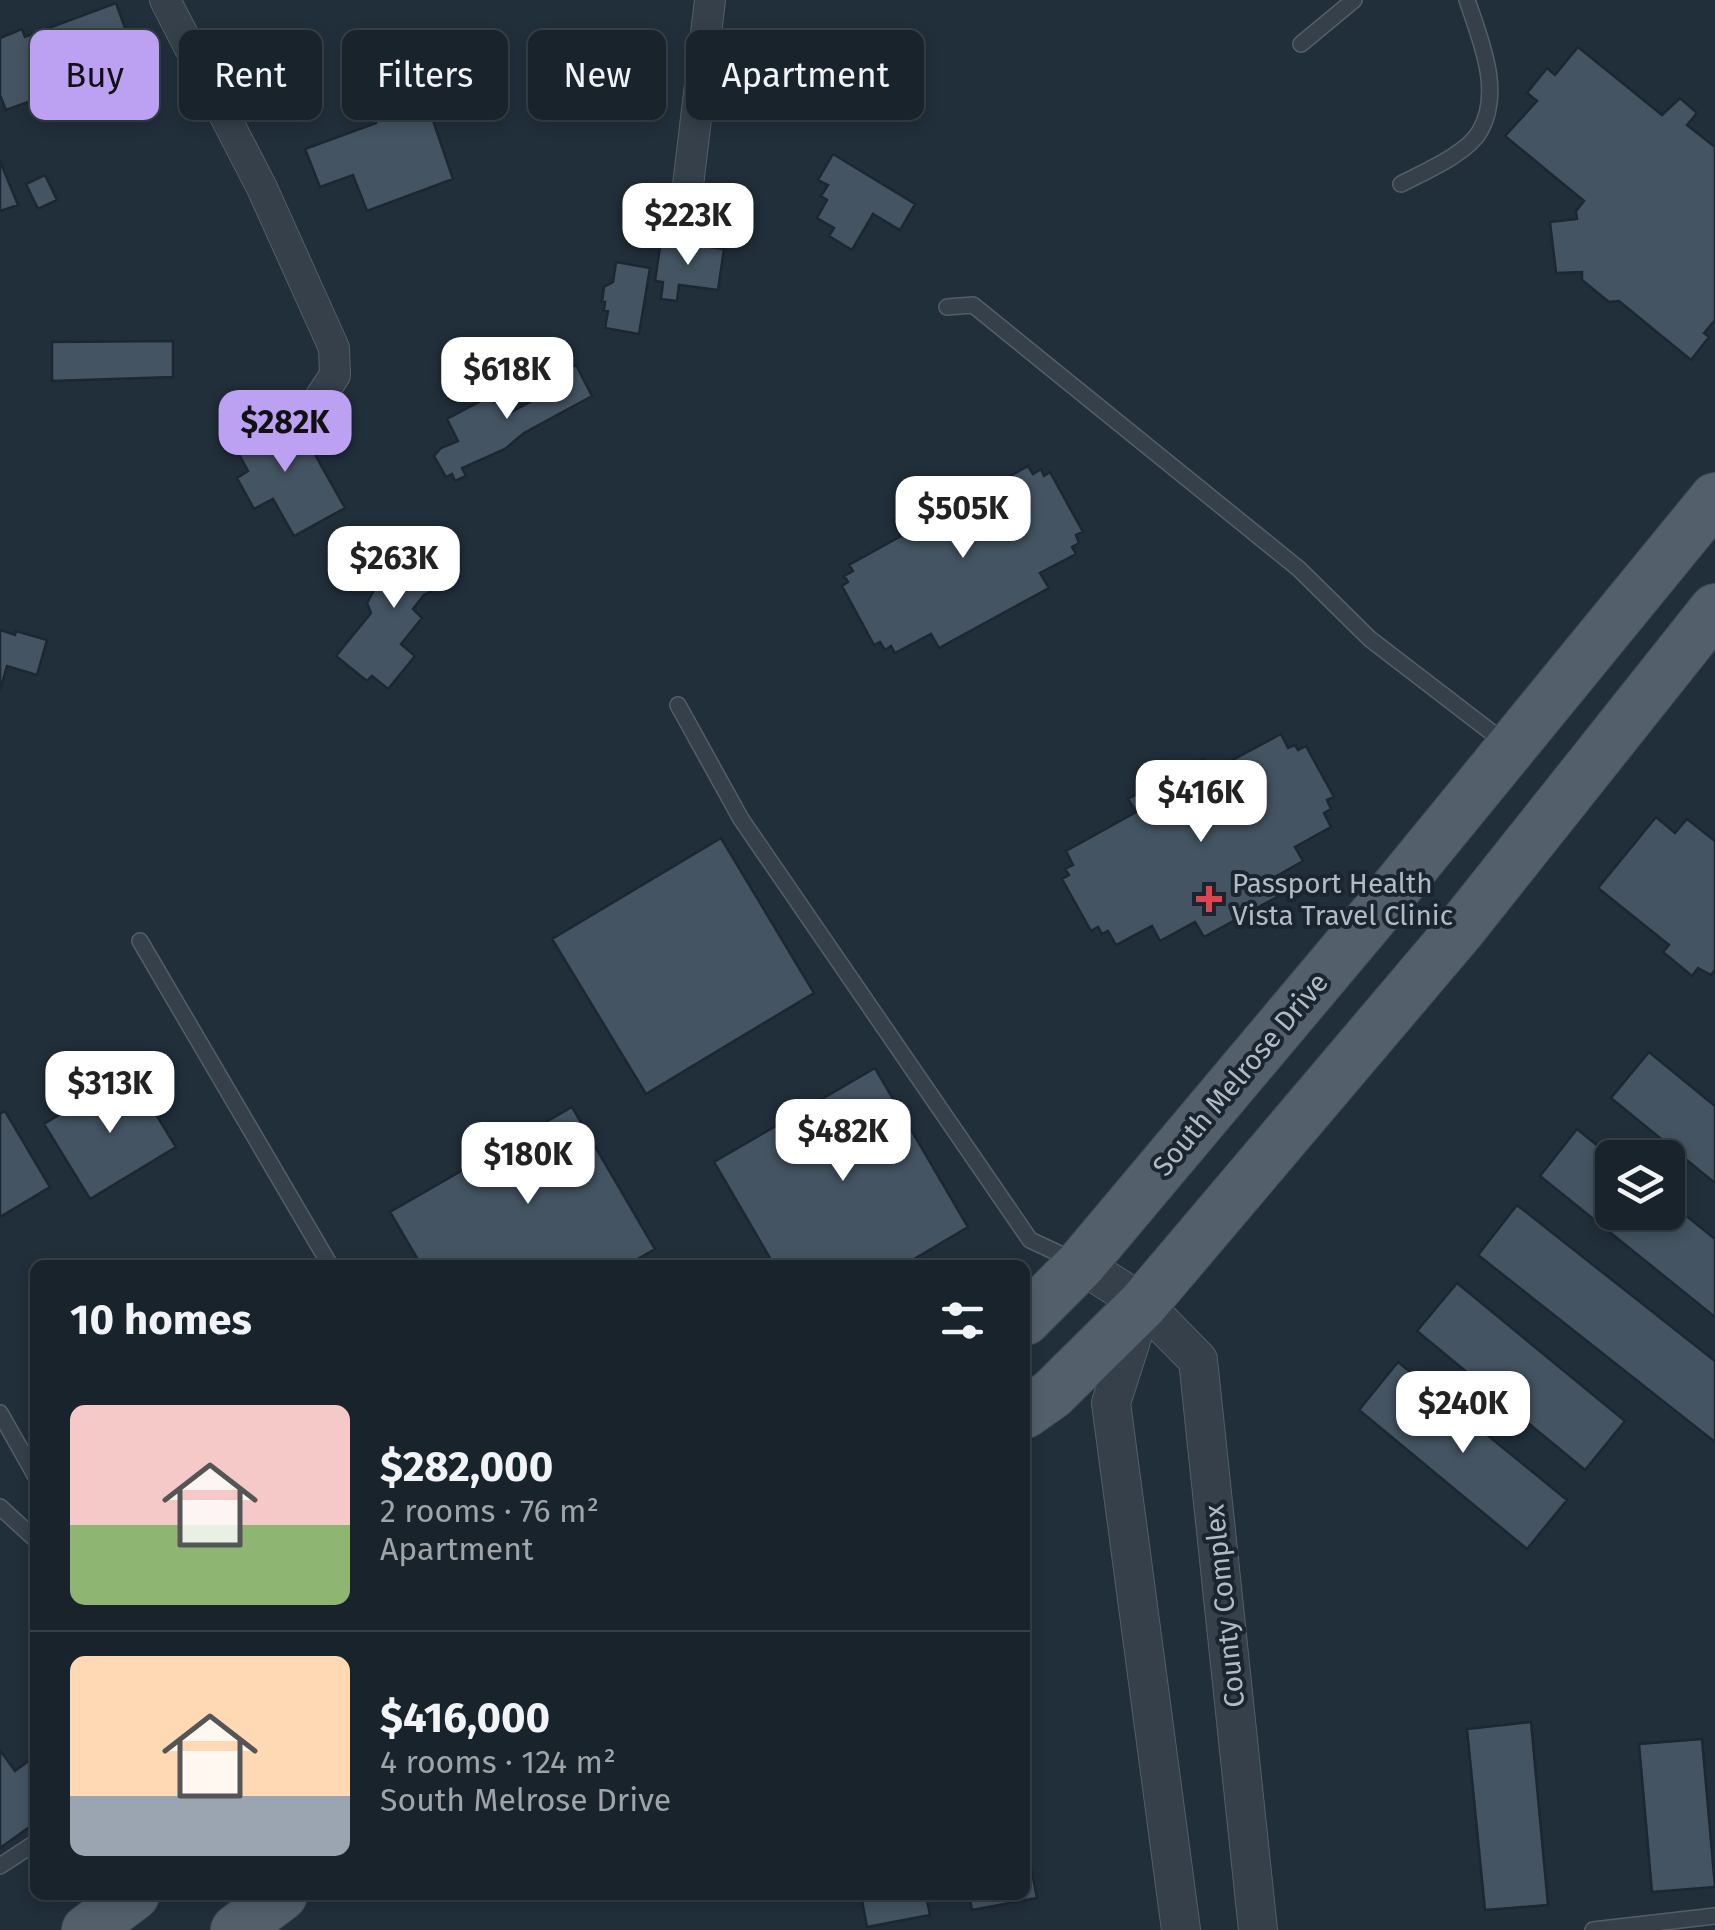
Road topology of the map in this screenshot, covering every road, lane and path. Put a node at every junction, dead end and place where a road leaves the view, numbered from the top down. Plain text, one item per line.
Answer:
1 (165, 0) edge
2 (710, 0) edge
3 (1354, 0) edge
4 (1467, 0) edge
5 (1302, 44) dead end
6 (1401, 184) dead end
7 (685, 211) dead end
8 (947, 307) dead end
9 (321, 396) dead end
10 (1715, 498) edge
11 (1715, 608) edge
12 (678, 704) dead end
13 (1511, 748) junction
14 (140, 942) dead end
15 (327, 1260) edge
16 (1081, 1264) junction
17 (1143, 1304) junction
18 (1030, 1315) edge
19 (1030, 1409) edge
20 (0, 1413) edge
21 (30, 1467) edge
22 (0, 1507) edge
23 (30, 1534) edge
24 (30, 1846) edge
25 (0, 1866) edge
26 (127, 1900) edge
27 (275, 1900) edge
28 (1715, 1916) edge
29 (87, 1930) edge
30 (236, 1930) edge
31 (1182, 1930) edge
32 (1258, 1930) edge
33 (1594, 1930) edge

1 - 9 street
2 - 7 street
3 - 5 lane
4 - 6 lane
8 - 13 lane
10 - 13 main road, South Melrose Drive
11 - 17 main road
12 - 16 lane
13 - 16 main road, South Melrose Drive
14 - 15 lane
16 - 17 street, County Complex
16 - 18 main road, South Melrose Drive
17 - 19 main road
17 - 31 street
17 - 32 street, County Complex
20 - 21 lane
22 - 23 lane
24 - 25 lane
26 - 29 main road
27 - 30 main road
28 - 33 lane

